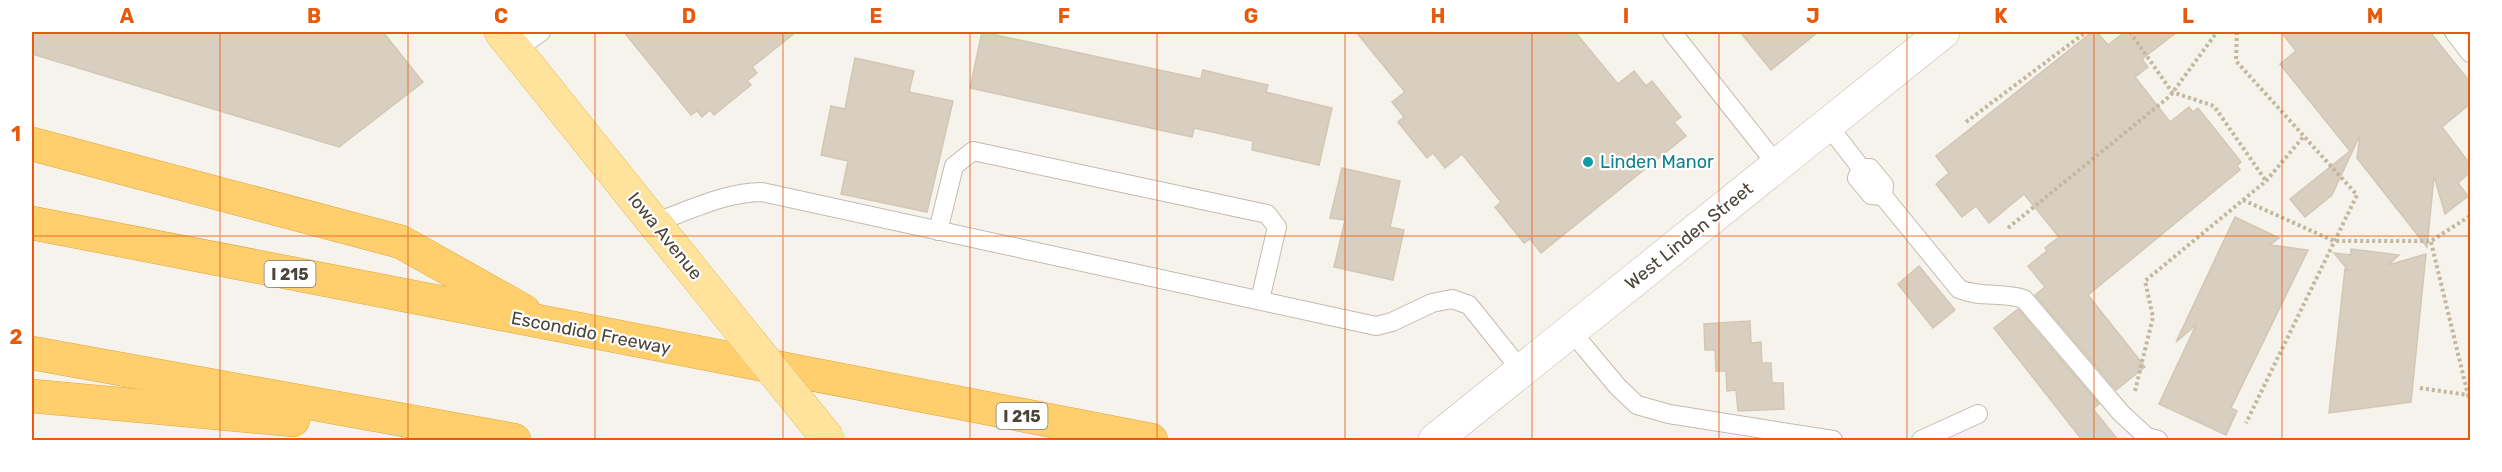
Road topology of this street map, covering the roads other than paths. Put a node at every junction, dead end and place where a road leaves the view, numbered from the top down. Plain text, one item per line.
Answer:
1 (1672, 32) edge
2 (1943, 32) edge
3 (2454, 32) edge
4 (519, 38) edge
5 (2470, 53) edge
6 (1827, 124) junction
7 (32, 144) edge
8 (1777, 165) junction
9 (654, 223) junction
10 (32, 224) edge
11 (938, 231) junction
12 (1260, 300) junction
13 (549, 325) junction
14 (1571, 331) junction
15 (32, 353) edge
16 (1518, 374) junction
17 (32, 396) edge
18 (1977, 414) dead end
19 (514, 441) edge
20 (830, 441) edge
21 (1151, 441) edge
22 (1435, 441) edge
23 (1833, 441) edge
24 (1921, 441) edge
25 (2158, 441) edge

1 - 8 lane
2 - 6 street, West Linden Street
3 - 5 lane
4 - 9 main road, Iowa Avenue
6 - 8 street, West Linden Street
6 - 25 lane
7 - 13 highway
8 - 14 street, West Linden Street
9 - 11 lane
9 - 20 main road, Iowa Avenue, bridge
10 - 13 highway, Escondido Freeway / I 215
11 - 12 lane
11 - 12 lane
12 - 16 lane
13 - 21 highway, Escondido Freeway / I 215
14 - 16 street, West Linden Street
14 - 23 lane
15 - 19 highway
16 - 22 street, West Linden Street
17 - 19 highway
18 - 24 lane

